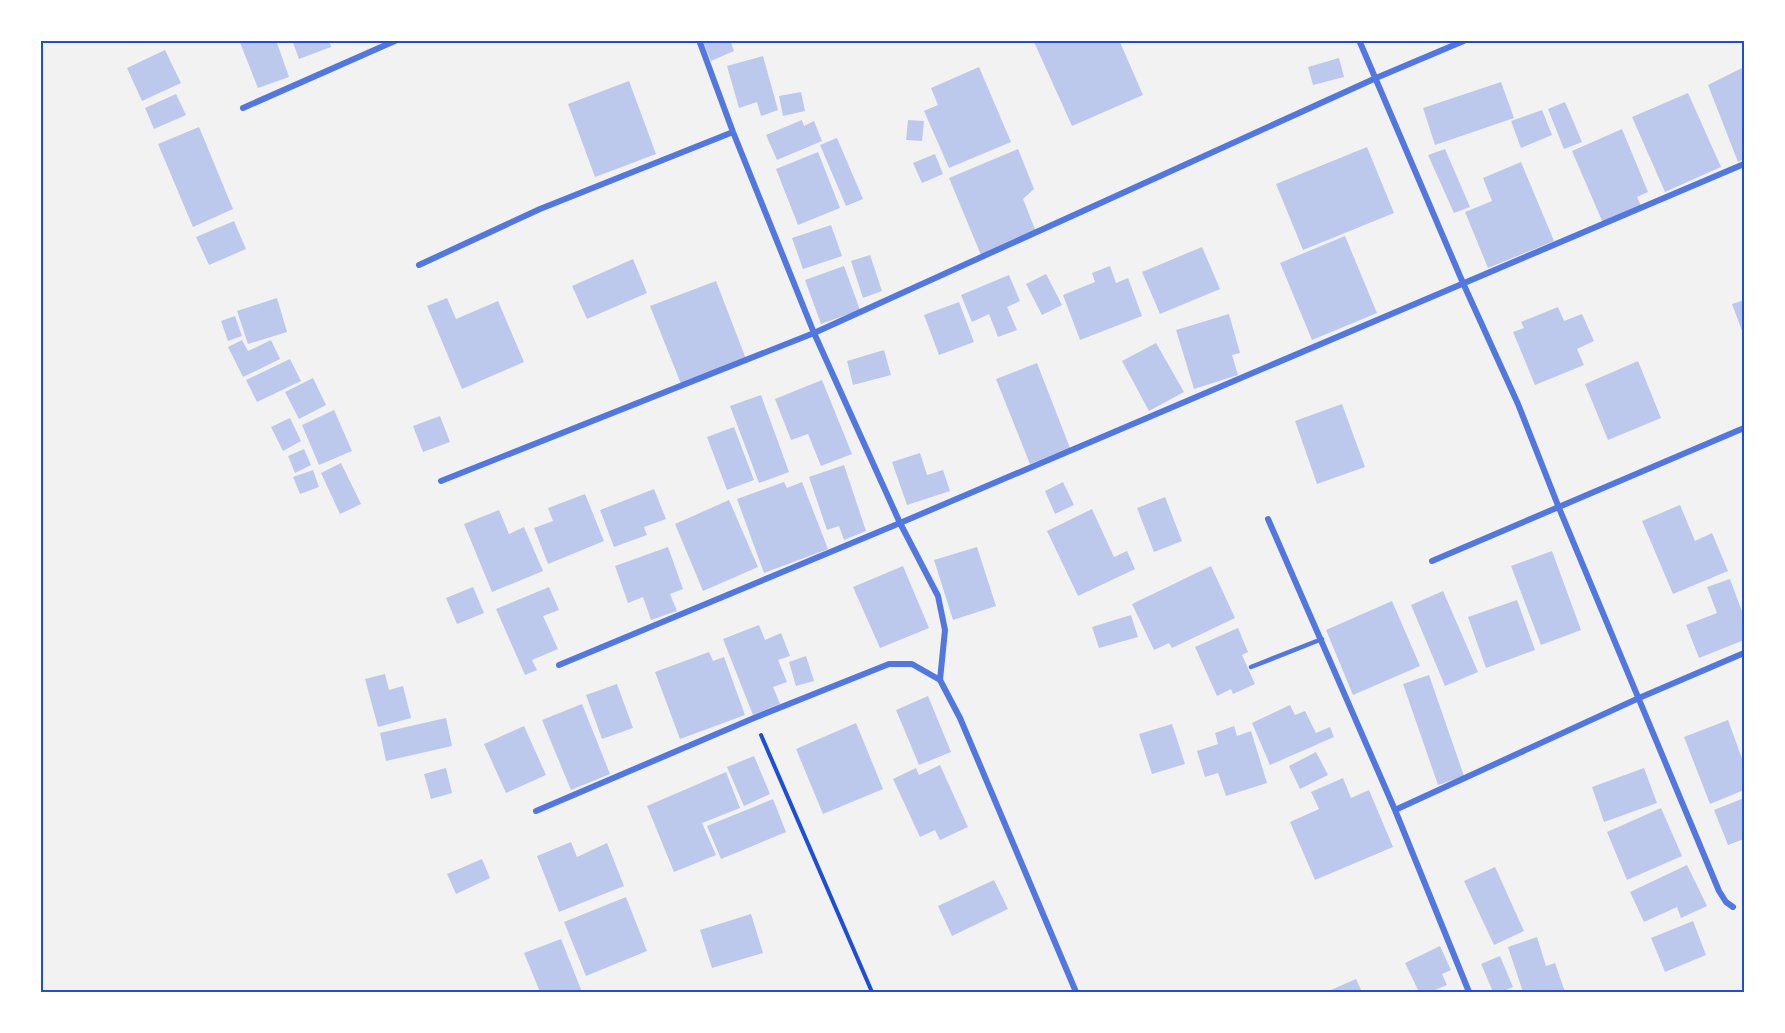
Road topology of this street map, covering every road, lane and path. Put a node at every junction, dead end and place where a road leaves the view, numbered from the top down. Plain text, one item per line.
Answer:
1 (398, 40) edge
2 (699, 40) edge
3 (1359, 40) edge
4 (1466, 40) edge
5 (1376, 78) junction
6 (243, 108) dead end
7 (733, 132) junction
8 (1744, 164) edge
9 (418, 265) dead end
10 (1463, 283) junction
11 (814, 333) junction
12 (1744, 428) edge
13 (441, 481) dead end
14 (1559, 508) junction
15 (1268, 519) dead end
16 (900, 523) junction
17 (1432, 561) dead end
18 (1322, 639) junction
19 (1744, 653) edge
20 (559, 665) dead end
21 (1251, 667) dead end
22 (940, 680) junction
23 (1639, 698) junction
24 (754, 718) junction
25 (1395, 810) junction
26 (536, 812) dead end
27 (1733, 907) dead end
28 (872, 993) edge
29 (1076, 993) edge
30 (1469, 993) edge

1 - 6 street
2 - 7 street
3 - 5 street
4 - 5 street
5 - 10 street
5 - 11 street
7 - 9 street
7 - 11 street
8 - 10 street
10 - 14 street
10 - 16 street
11 - 13 street
11 - 16 street
12 - 14 street
14 - 17 street
14 - 23 street
15 - 18 street
16 - 20 street
16 - 22 street
18 - 21 lane
18 - 25 street
19 - 23 street
22 - 24 street
22 - 29 street
23 - 25 street
23 - 27 street
24 - 26 street
24 - 28 path
25 - 30 street

